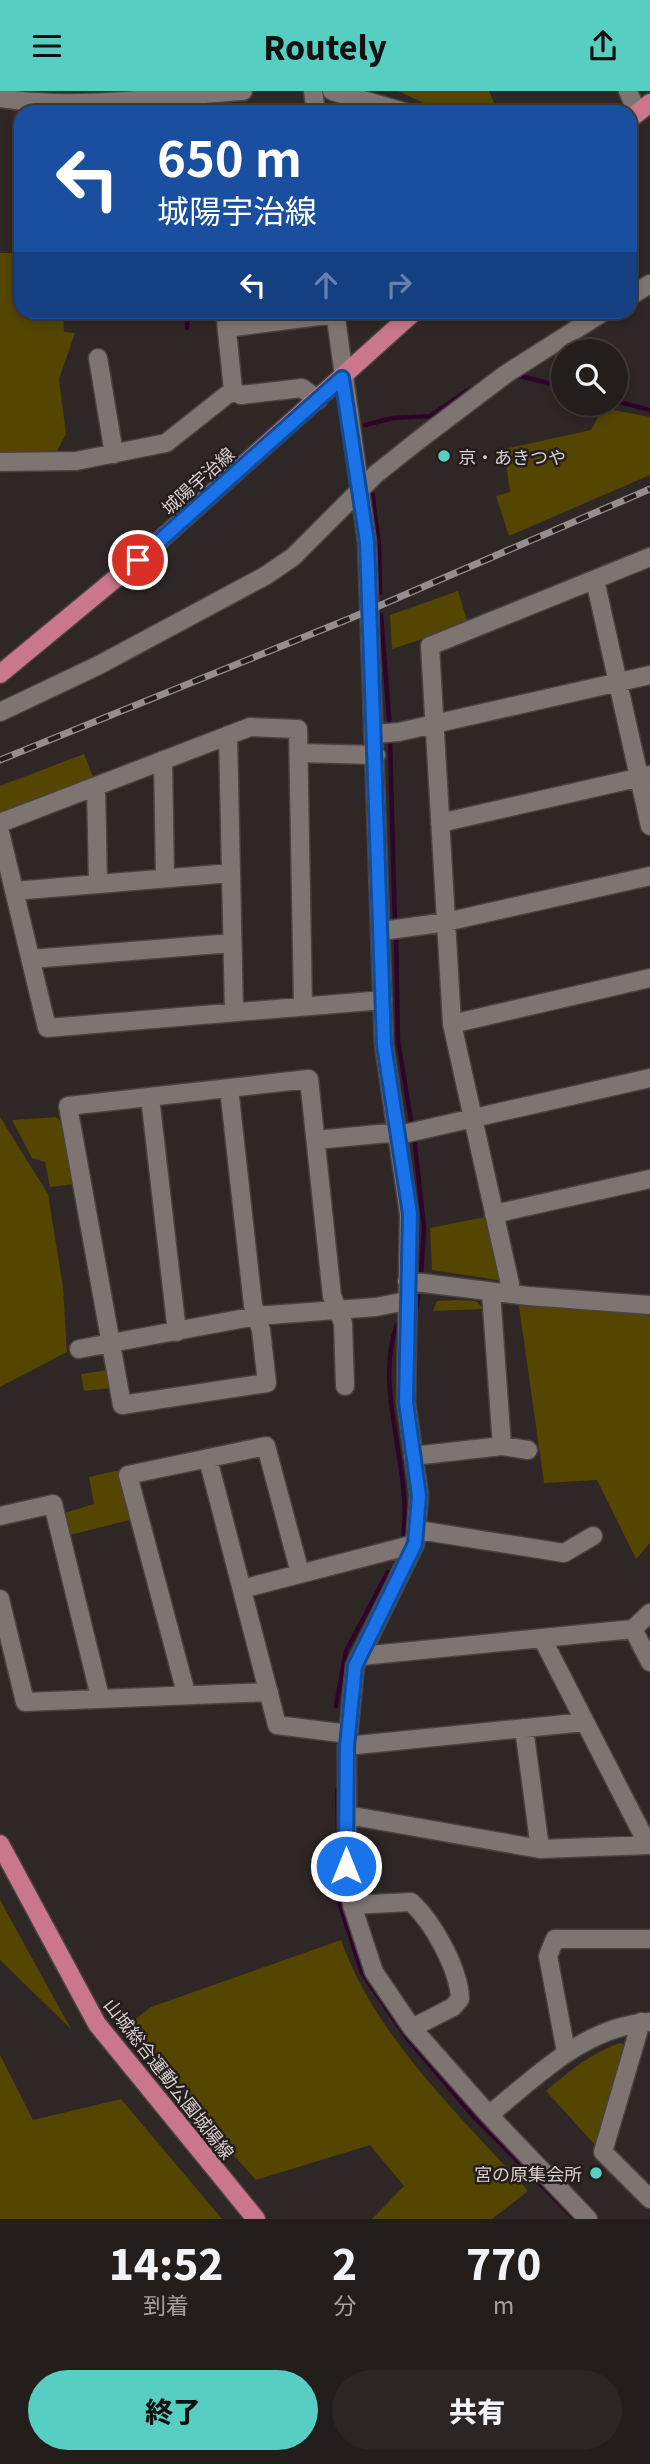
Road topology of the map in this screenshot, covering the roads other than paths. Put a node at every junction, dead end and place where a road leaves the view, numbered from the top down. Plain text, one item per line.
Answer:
1 (243, 91) edge
2 (332, 91) edge
3 (166, 94) edge
4 (87, 96) edge
5 (11, 97) edge
6 (380, 105) edge
7 (336, 319) edge
8 (406, 319) edge
9 (592, 319) edge
10 (226, 320) edge
11 (98, 358) dead end
12 (342, 378) junction
13 (233, 390) junction
14 (318, 400) junction
15 (114, 454) junction
16 (0, 462) edge
17 (360, 492) junction
18 (650, 557) edge
19 (595, 580) junction
20 (0, 674) edge
21 (650, 675) edge
22 (618, 683) junction
23 (0, 712) edge
24 (435, 724) junction
25 (387, 733) junction
26 (228, 735) junction
27 (299, 753) junction
28 (376, 755) junction
29 (163, 760) junction
30 (645, 776) edge
31 (96, 786) junction
32 (0, 823) edge
33 (440, 823) junction
34 (650, 826) edge
35 (0, 832) edge
36 (231, 873) junction
37 (650, 876) edge
38 (165, 877) junction
39 (98, 884) junction
40 (14, 891) junction
41 (446, 922) junction
42 (393, 930) junction
43 (232, 943) junction
44 (31, 959) junction
45 (650, 978) edge
46 (383, 1000) junction
47 (303, 1007) junction
48 (233, 1012) junction
49 (452, 1024) junction
50 (650, 1078) edge
51 (229, 1088) junction
52 (150, 1097) junction
53 (472, 1119) junction
54 (406, 1133) junction
55 (316, 1140) junction
56 (650, 1179) edge
57 (494, 1214) junction
58 (416, 1282) junction
59 (510, 1284) dead end
60 (491, 1292) junction
61 (405, 1301) junction
62 (650, 1305) edge
63 (338, 1309) junction
64 (256, 1316) junction
65 (177, 1332) junction
66 (113, 1343) junction
67 (79, 1349) dead end
68 (345, 1387) dead end
69 (502, 1446) junction
70 (528, 1450) dead end
71 (414, 1456) junction
72 (208, 1459) junction
73 (0, 1516) edge
74 (593, 1536) dead end
75 (417, 1537) junction
76 (300, 1573) junction
77 (242, 1589) junction
78 (0, 1599) edge
79 (650, 1613) edge
80 (633, 1629) junction
81 (542, 1638) junction
82 (361, 1656) junction
83 (650, 1662) edge
84 (269, 1692) junction
85 (186, 1693) junction
86 (100, 1697) junction
87 (585, 1722) junction
88 (524, 1728) junction
89 (348, 1740) junction
90 (347, 1815) junction
91 (0, 1845) edge
92 (649, 1845) edge
93 (540, 1849) junction
94 (352, 1905) junction
95 (650, 1939) edge
96 (645, 2022) edge
97 (412, 2028) junction
98 (566, 2052) junction
99 (489, 2115) junction
100 (650, 2199) edge
101 (256, 2219) edge
102 (588, 2219) edge

1 - 3 street
2 - 6 street
3 - 4 street
4 - 5 street
7 - 12 street
8 - 12 main road, 城陽宇治線
9 - 17 street
10 - 13 street
11 - 15 street
12 - 14 main road, 城陽宇治線
12 - 17 street
13 - 14 street
13 - 15 street
14 - 20 main road, 城陽宇治線
15 - 16 street
17 - 23 street
17 - 25 street
18 - 19 street
19 - 22 street
19 - 24 street
21 - 22 street
22 - 24 street
22 - 30 street
24 - 25 street
24 - 33 street
25 - 28 street
26 - 27 street
26 - 29 street
26 - 36 street
27 - 28 street
27 - 47 street
28 - 42 street
29 - 31 street
29 - 38 street
30 - 33 street
30 - 34 street
31 - 32 street
31 - 39 street
33 - 41 street
35 - 40 street
36 - 38 street
36 - 43 street
37 - 41 street
38 - 39 street
39 - 40 street
40 - 44 street
41 - 42 street
41 - 49 street
42 - 46 street
43 - 44 street
43 - 48 street
44 - 48 street
45 - 49 street
46 - 47 street
46 - 54 street
47 - 48 street
49 - 53 street
50 - 53 street
51 - 52 street
51 - 55 street
51 - 64 street
52 - 65 street
52 - 66 street
53 - 54 street
53 - 57 street
54 - 55 street
54 - 58 street
55 - 63 street
56 - 57 street
57 - 59 street
58 - 60 street
58 - 61 street
60 - 62 street
60 - 69 street
61 - 63 street
61 - 71 street
63 - 64 street
63 - 68 street
64 - 65 street
64 - 66 street
65 - 66 street
66 - 67 street
69 - 70 street
69 - 71 street
71 - 75 street
72 - 76 street
72 - 77 street
72 - 85 street
73 - 86 street
74 - 75 street
75 - 76 street
75 - 82 street
76 - 77 street
77 - 84 street
78 - 86 street
79 - 80 street
80 - 81 street
80 - 83 street
81 - 82 street
81 - 87 street
82 - 89 street
84 - 85 street
84 - 89 street
85 - 86 street
87 - 88 street
87 - 92 street
88 - 89 street
88 - 93 street
89 - 90 street
90 - 93 street
90 - 94 street
91 - 101 main road, 山城総合運動公園城陽線
92 - 93 street
94 - 97 street
94 - 97 street
95 - 98 street
96 - 98 street
96 - 100 street
97 - 99 street
98 - 99 street
99 - 102 street

